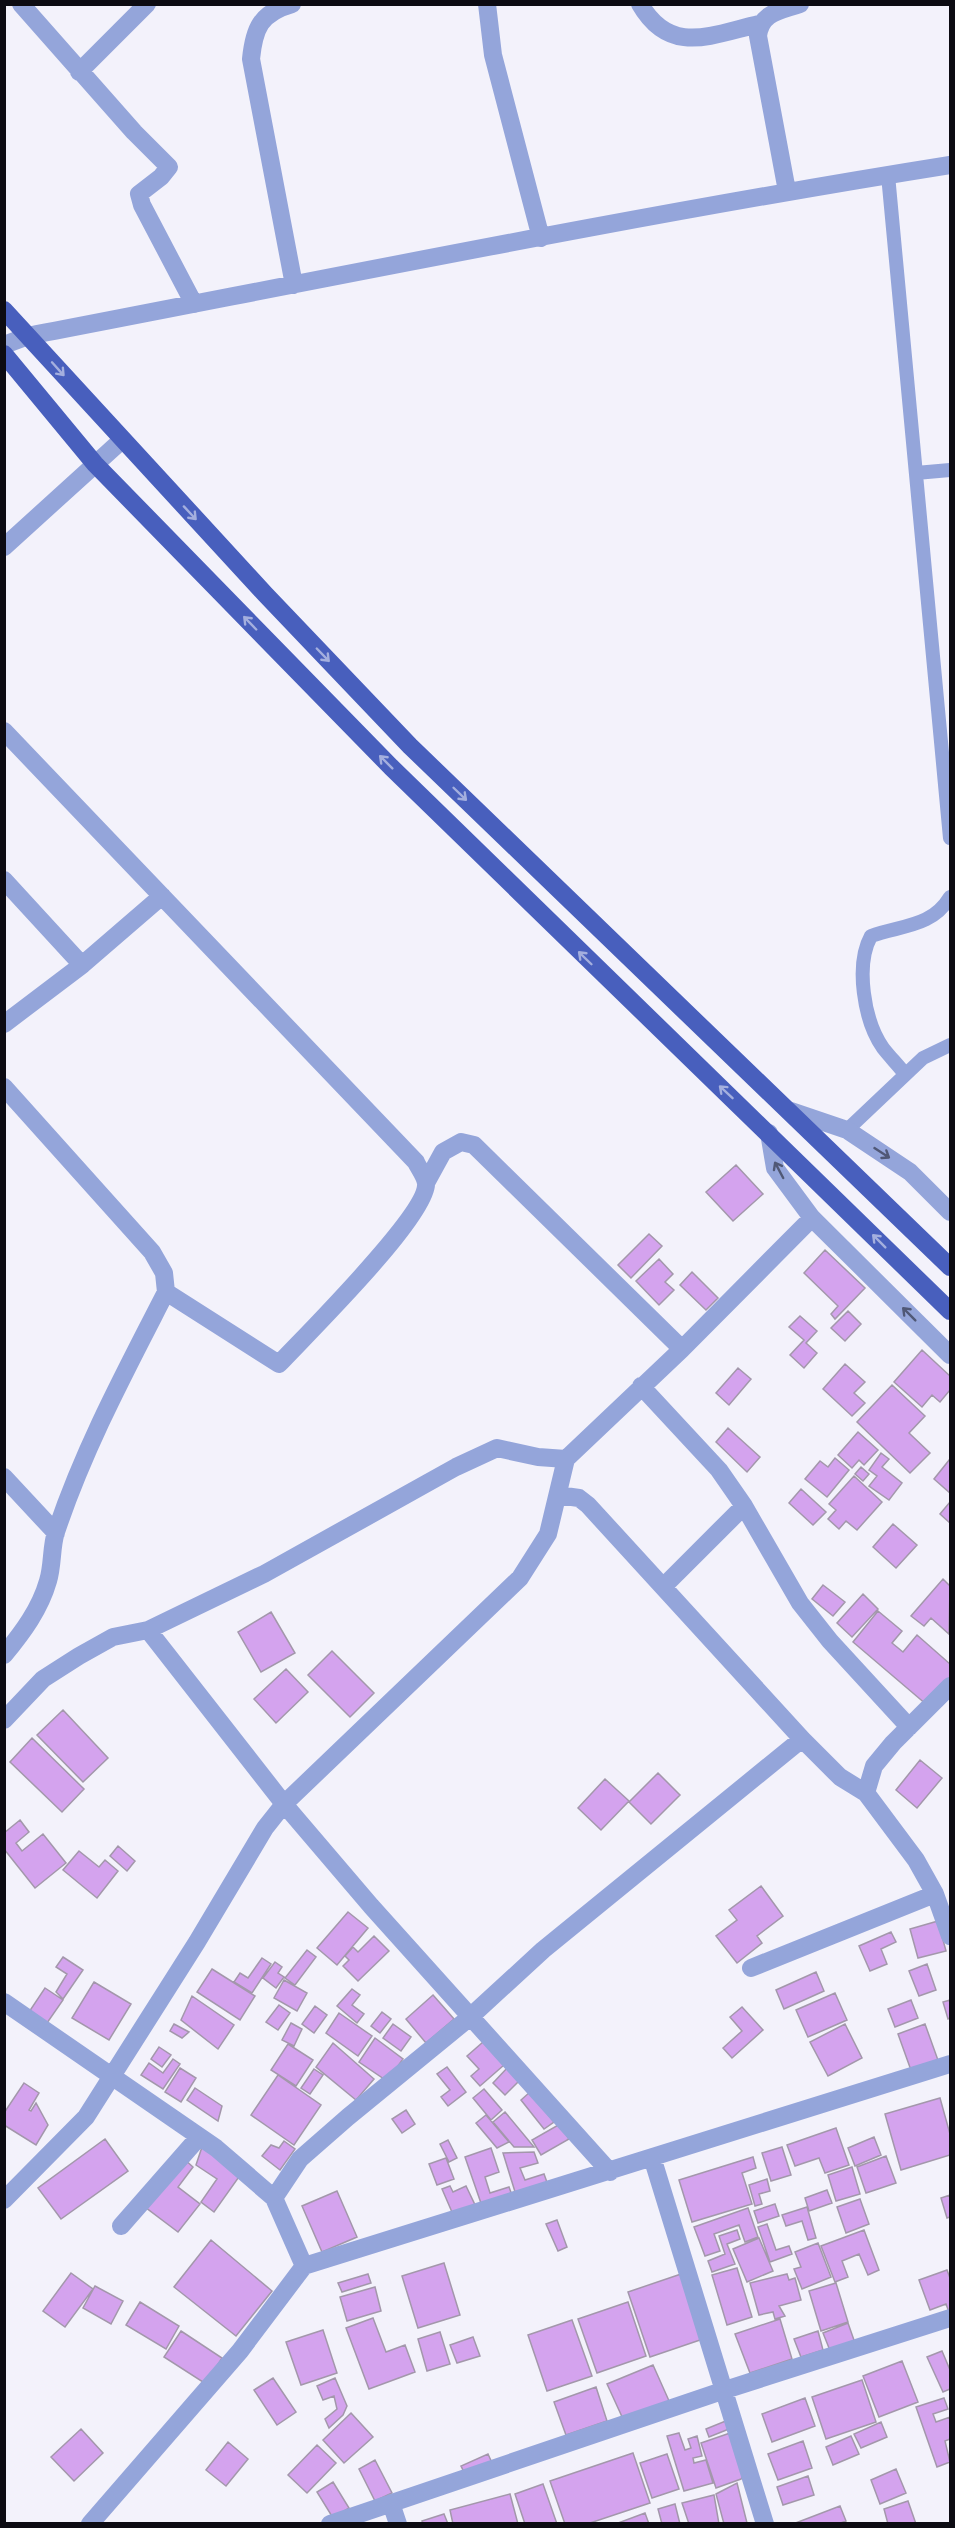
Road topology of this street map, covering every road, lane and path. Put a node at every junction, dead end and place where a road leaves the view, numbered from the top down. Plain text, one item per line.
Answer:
1 (21, 4) edge
2 (147, 4) edge
3 (292, 4) edge
4 (487, 4) edge
5 (640, 4) edge
6 (800, 4) edge
7 (262, 14) edge
8 (759, 24) junction
9 (80, 72) junction
10 (951, 165) edge
11 (888, 175) junction
12 (787, 191) junction
13 (541, 238) junction
14 (294, 285) junction
15 (194, 304) junction
16 (4, 310) edge
17 (28, 336) junction
18 (4, 345) edge
19 (4, 354) edge
20 (122, 440) junction
21 (95, 464) junction
22 (951, 470) edge
23 (916, 473) junction
24 (4, 547) edge
25 (4, 731) edge
26 (951, 838) edge
27 (4, 880) edge
28 (162, 896) junction
29 (951, 897) edge
30 (82, 965) junction
31 (4, 1024) edge
32 (951, 1045) edge
33 (905, 1074) junction
34 (4, 1087) edge
35 (791, 1111) junction
36 (847, 1130) junction
37 (769, 1132) junction
38 (426, 1183) junction
39 (951, 1212) edge
40 (812, 1218) junction
41 (951, 1267) edge
42 (166, 1292) junction
43 (951, 1311) edge
44 (682, 1349) junction
45 (951, 1355) edge
46 (641, 1386) junction
47 (566, 1459) junction
48 (4, 1477) edge
49 (558, 1495) junction
50 (744, 1506) junction
51 (56, 1533) junction
52 (664, 1586) junction
53 (148, 1630) junction
54 (4, 1655) edge
55 (951, 1686) edge
56 (4, 1720) edge
57 (909, 1727) junction
58 (802, 1739) junction
59 (866, 1793) junction
60 (284, 1804) junction
61 (935, 1894) junction
62 (951, 1936) edge
63 (752, 1968) dead end
64 (4, 2002) edge
65 (469, 2018) junction
66 (951, 2064) edge
67 (110, 2075) junction
68 (199, 2137) junction
69 (652, 2157) junction
70 (610, 2172) junction
71 (274, 2198) junction
72 (4, 2199) edge
73 (121, 2226) dead end
74 (304, 2266) junction
75 (951, 2318) edge
76 (725, 2390) junction
77 (392, 2503) junction
78 (90, 2523) edge
79 (330, 2523) edge
80 (399, 2523) edge
81 (765, 2523) edge

1 - 9 street
2 - 9 street
3 - 7 street
4 - 13 street
5 - 8 street
6 - 8 street
7 - 14 street
8 - 12 street
9 - 15 street
10 - 11 street
11 - 12 street
11 - 23 lane
12 - 13 street
13 - 14 street
14 - 15 street
15 - 17 street
16 - 17 main road
17 - 18 street
17 -> 20 main road
19 - 21 main road
20 - 21 street
20 -> 35 main road
21 - 24 street
37 -> 21 main road
22 - 23 lane
23 - 26 lane
25 - 28 street
27 - 30 street
28 - 30 street
28 - 38 street
29 - 33 lane
30 - 31 street
32 - 33 lane
33 - 36 lane
34 - 42 street
35 - 36 street
35 - 41 main road
36 -> 39 street
40 -> 37 street
43 -> 37 main road
38 - 42 street
38 - 44 street
40 - 44 street
45 -> 40 street
42 - 51 street
44 - 46 street
46 - 47 street
46 - 50 street
47 - 49 street
47 - 53 street
48 - 51 street
49 - 52 street
49 - 60 street
50 - 52 street
50 - 57 street
51 - 54 street
52 - 58 street
53 - 56 street
53 - 60 street
55 - 57 street
57 - 59 street
58 - 59 street
58 - 65 street
59 - 61 street
60 - 65 street
60 - 67 street
61 - 62 street
61 - 63 street
64 - 67 street
65 - 70 street
65 - 71 street
66 - 69 street
67 - 68 street
67 - 72 street
68 - 71 street
68 - 73 street
69 - 70 street
69 - 76 street
70 - 74 street
71 - 74 street
74 - 78 street
75 - 76 street
76 - 77 street
76 - 81 street
77 - 79 street
77 - 80 street

